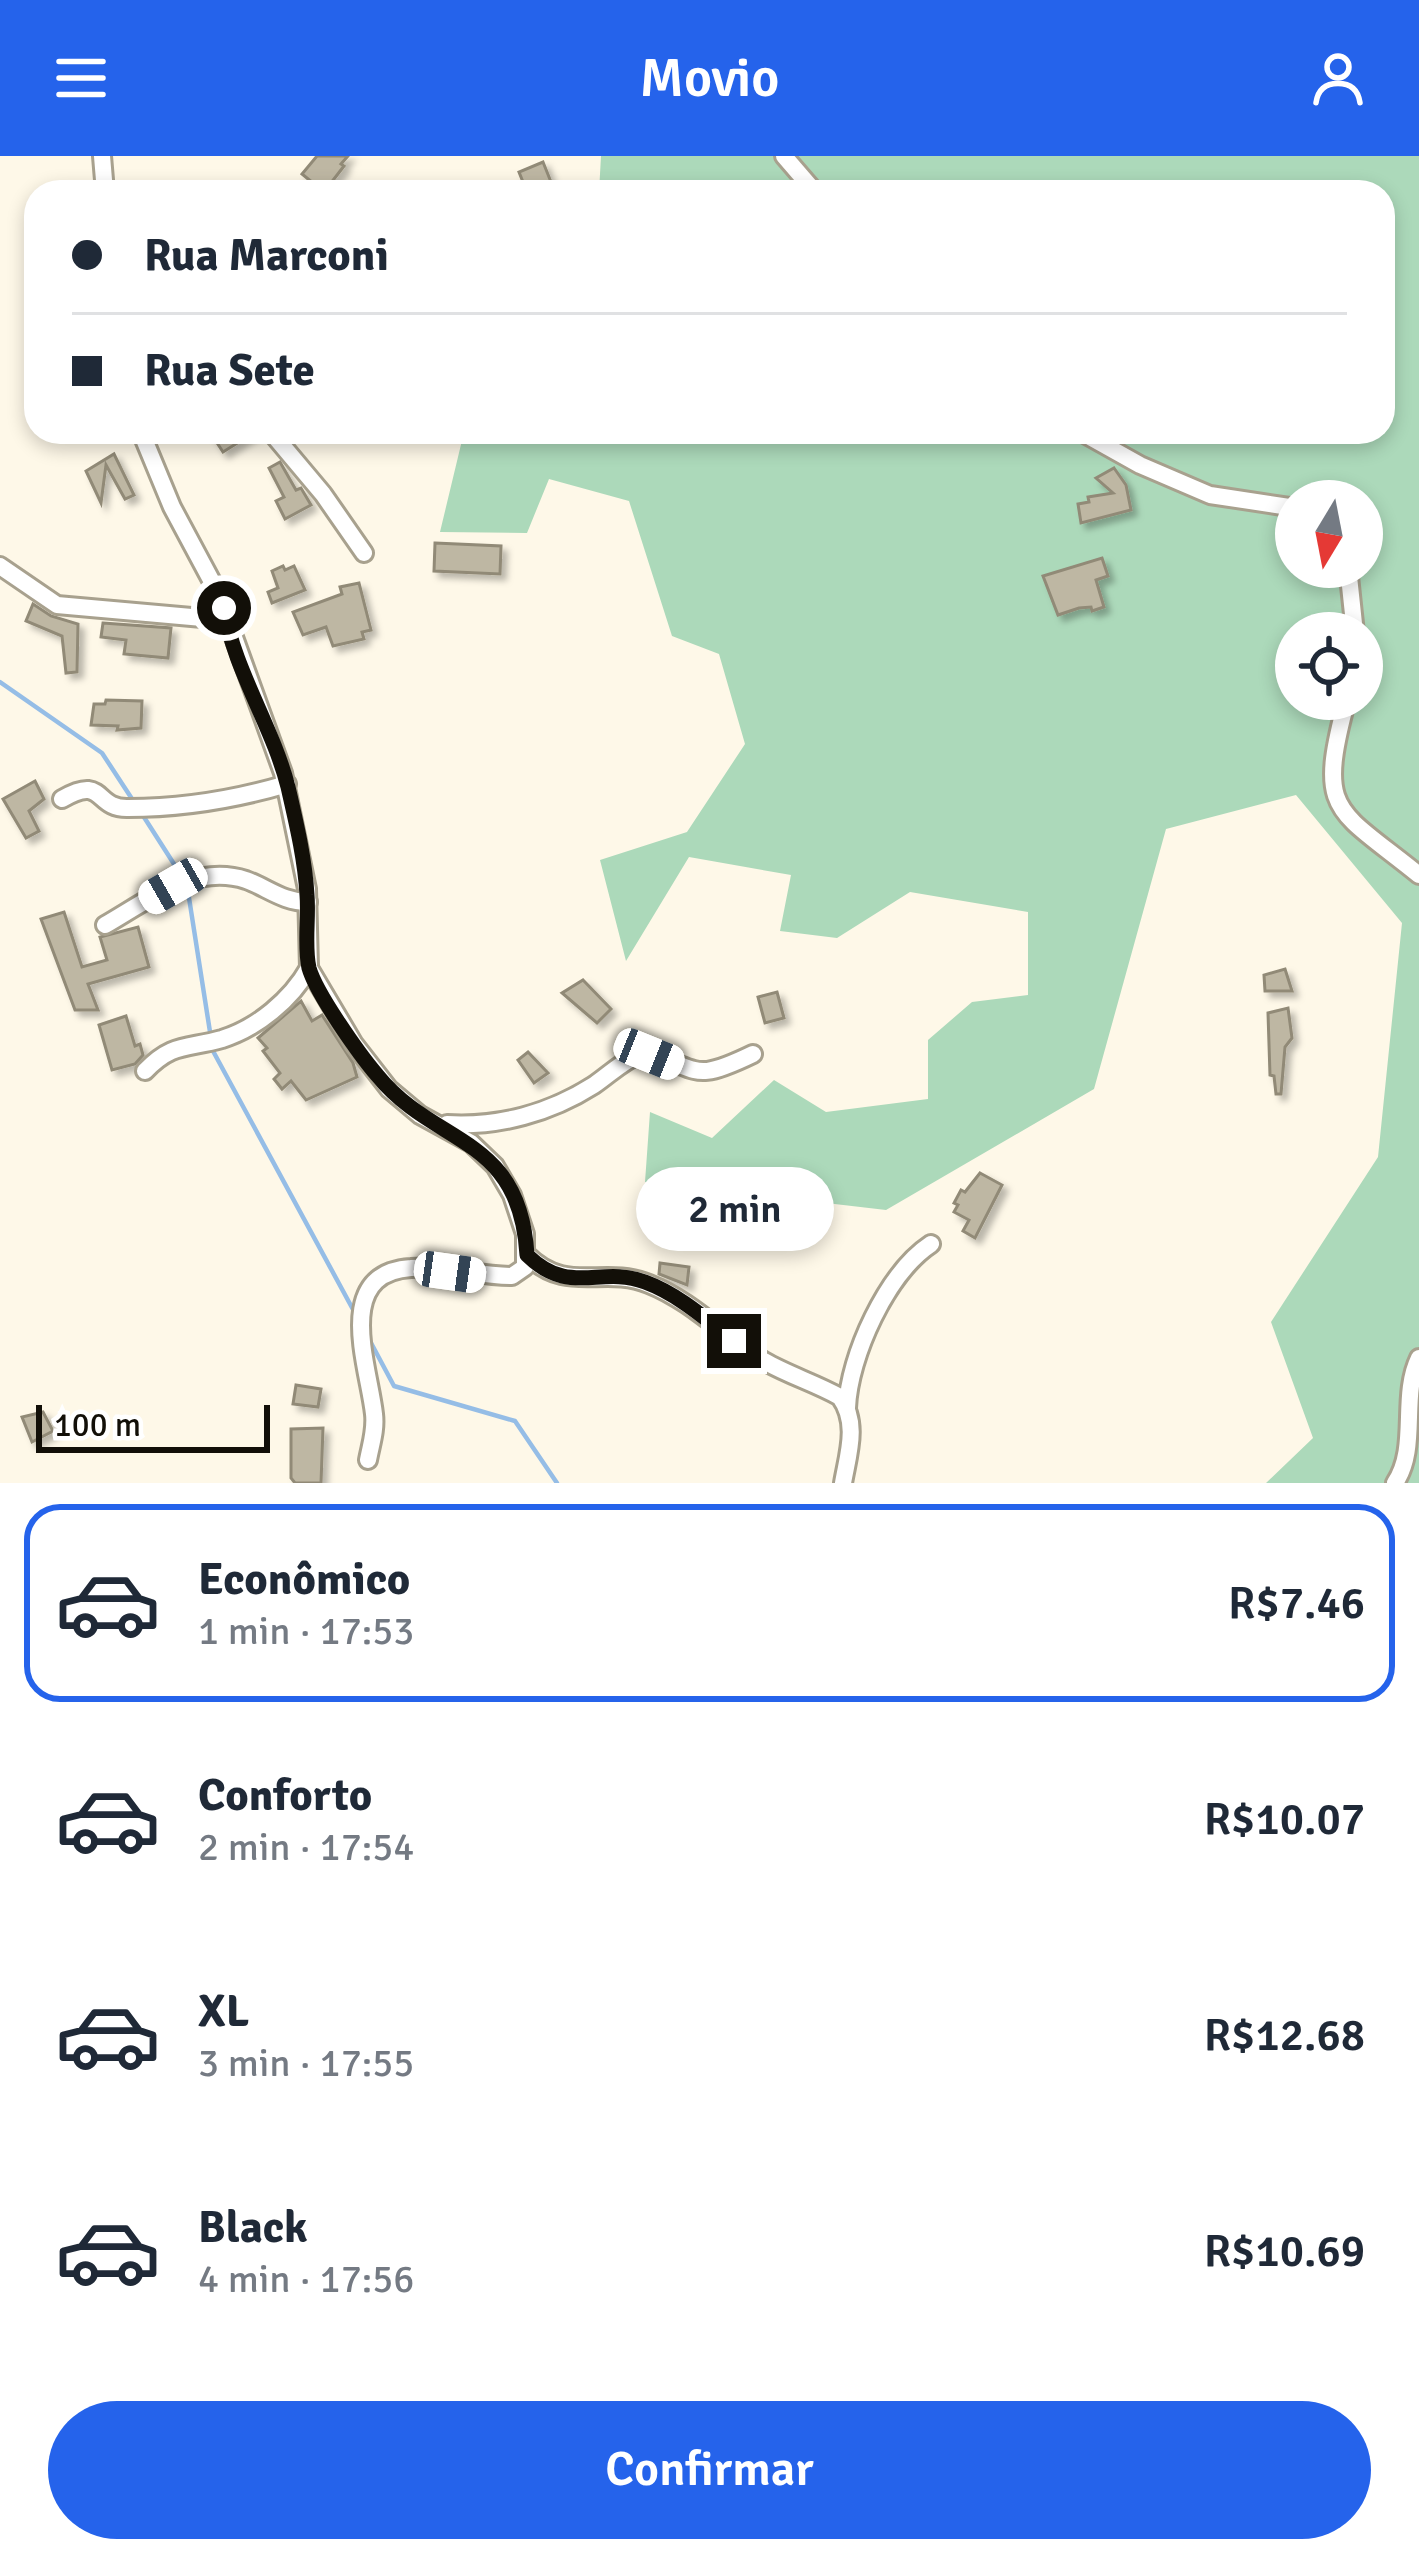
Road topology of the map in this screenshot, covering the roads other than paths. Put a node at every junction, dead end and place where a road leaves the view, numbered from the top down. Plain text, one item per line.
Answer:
1 (784, 156) edge
2 (804, 180) edge
3 (146, 444) edge
4 (281, 444) edge
5 (1102, 444) edge
6 (1275, 505) edge
7 (364, 553) dead end
8 (0, 566) edge
9 (225, 620) junction
10 (1341, 720) edge
11 (287, 784) junction
12 (62, 799) dead end
13 (1419, 875) edge
14 (308, 902) junction
15 (105, 925) dead end
16 (309, 968) junction
17 (753, 1054) dead end
18 (145, 1070) dead end
19 (440, 1124) junction
20 (931, 1244) dead end
21 (527, 1255) junction
22 (1419, 1358) edge
23 (848, 1408) junction
24 (368, 1460) dead end
25 (843, 1483) edge
26 (1395, 1483) edge

1 - 2 street
3 - 9 street
4 - 7 street
5 - 6 street
8 - 9 street
9 - 11 street
10 - 13 street
11 - 12 street
11 - 14 street
14 - 15 street
14 - 16 street
16 - 18 street
16 - 19 street
17 - 19 street
19 - 21 street
20 - 23 street
21 - 23 street
21 - 24 street
22 - 26 street
23 - 25 street

